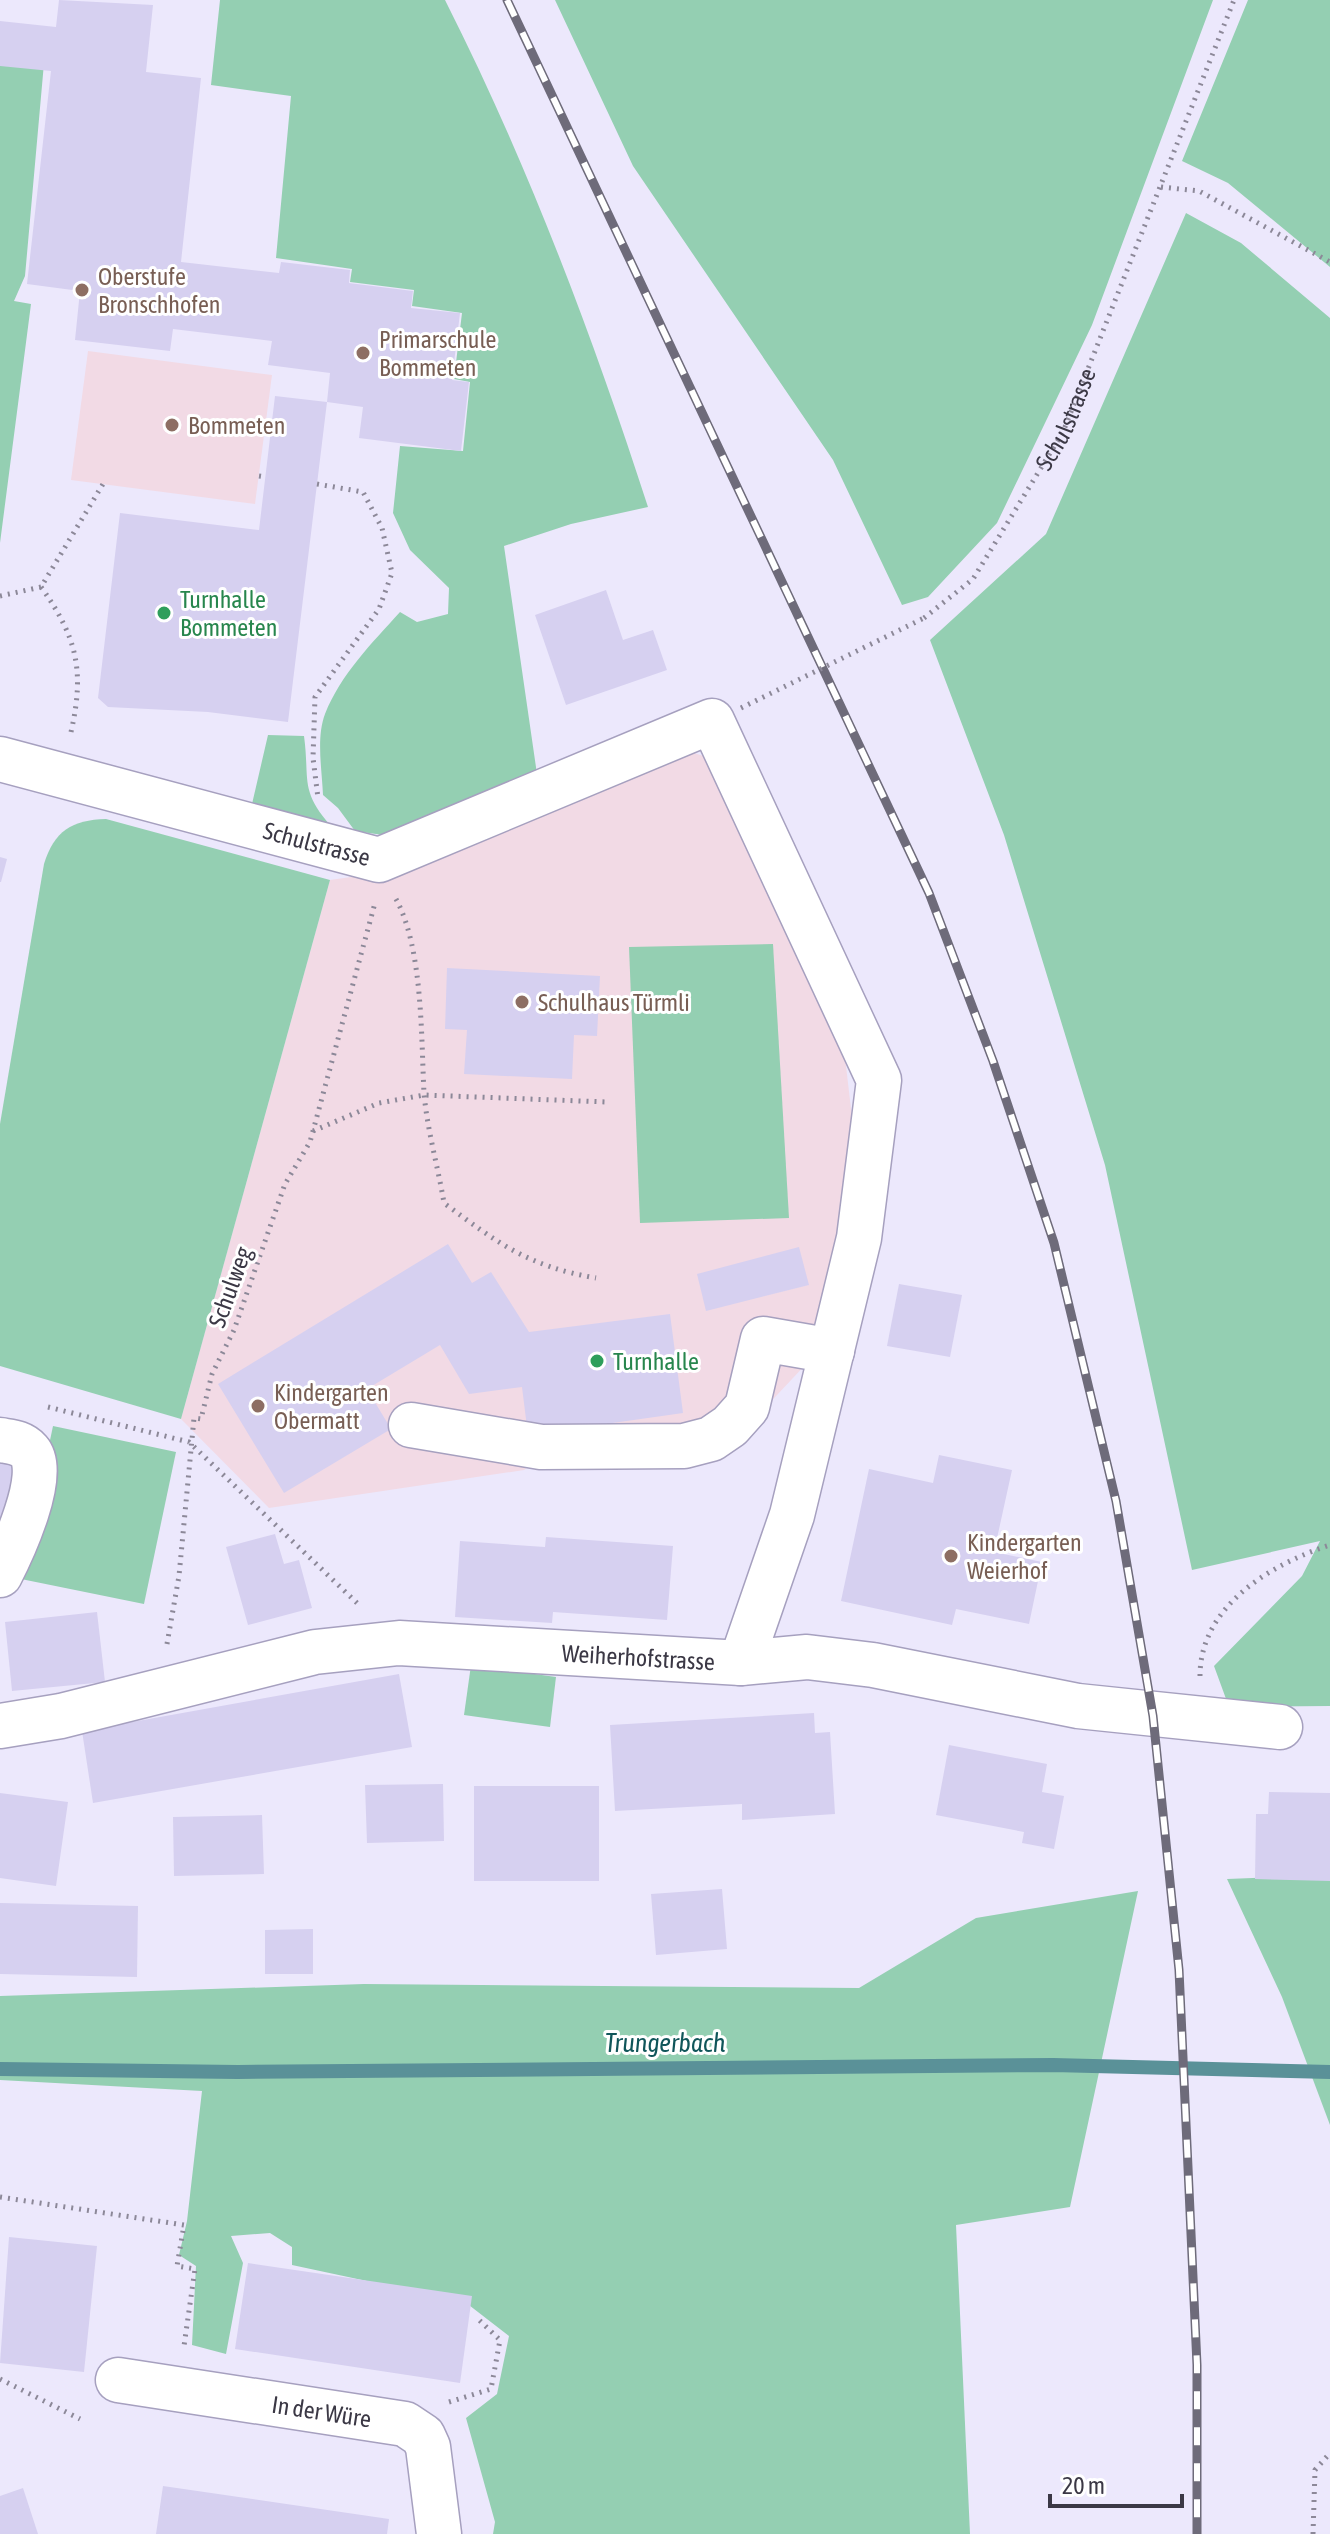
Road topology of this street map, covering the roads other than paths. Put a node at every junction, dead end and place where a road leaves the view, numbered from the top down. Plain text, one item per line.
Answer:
1 (0, 759) edge
2 (832, 1351) junction
3 (411, 1425) dead end
4 (0, 1440) edge
5 (0, 1575) edge
6 (741, 1663) junction
7 (0, 1726) edge
8 (1280, 1727) dead end
9 (118, 2380) dead end
10 (439, 2534) edge

1 - 2 street, Schulstrasse
2 - 3 street
2 - 6 street
4 - 5 street
6 - 7 street, Weiherhofstrasse
6 - 8 street, Weiherhofstrasse
9 - 10 street, In der Würe

